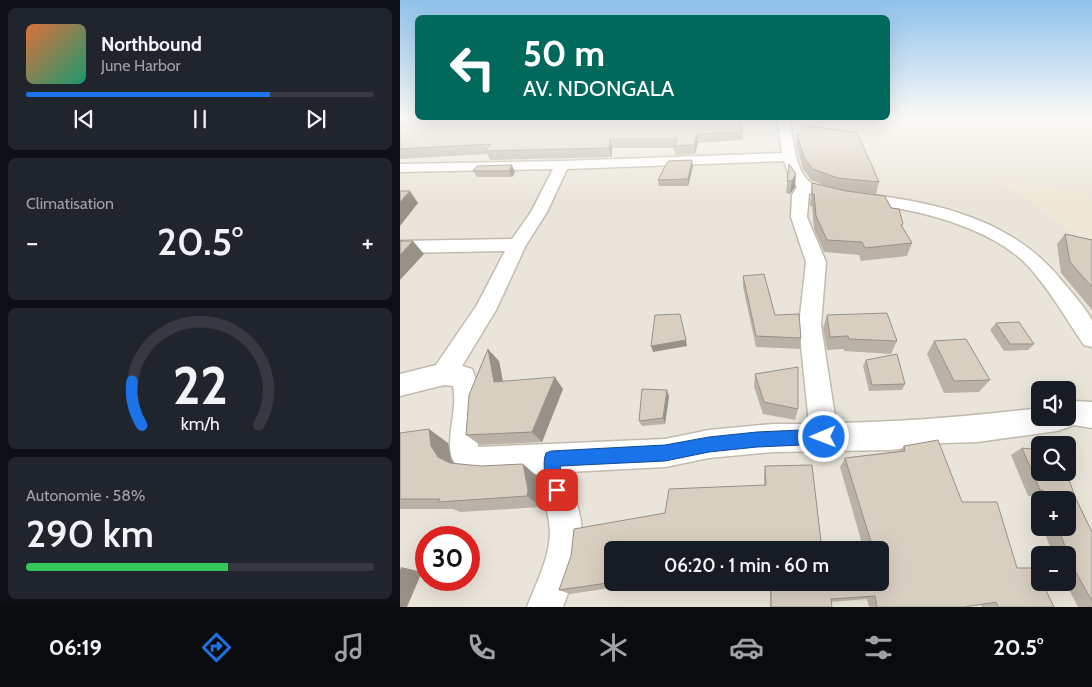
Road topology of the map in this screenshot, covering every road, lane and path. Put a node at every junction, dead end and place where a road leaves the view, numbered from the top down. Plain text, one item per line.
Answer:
1 (788, 146) edge
2 (790, 157) junction
3 (562, 165) junction
4 (400, 168) edge
5 (805, 186) junction
6 (517, 245) junction
7 (400, 247) edge
8 (1092, 338) edge
9 (444, 374) junction
10 (400, 385) edge
11 (1076, 414) edge
12 (1092, 415) edge
13 (1031, 421) edge
14 (824, 437) junction
15 (551, 458) junction
16 (545, 607) edge

1 - 2 street
2 - 3 street
2 - 5 street
3 - 4 street
3 - 6 street
5 - 8 street
5 - 14 street
6 - 7 street
6 - 9 street
9 - 10 street
9 - 15 street
11 - 12 street
13 - 14 street
14 - 15 street
15 - 16 street

